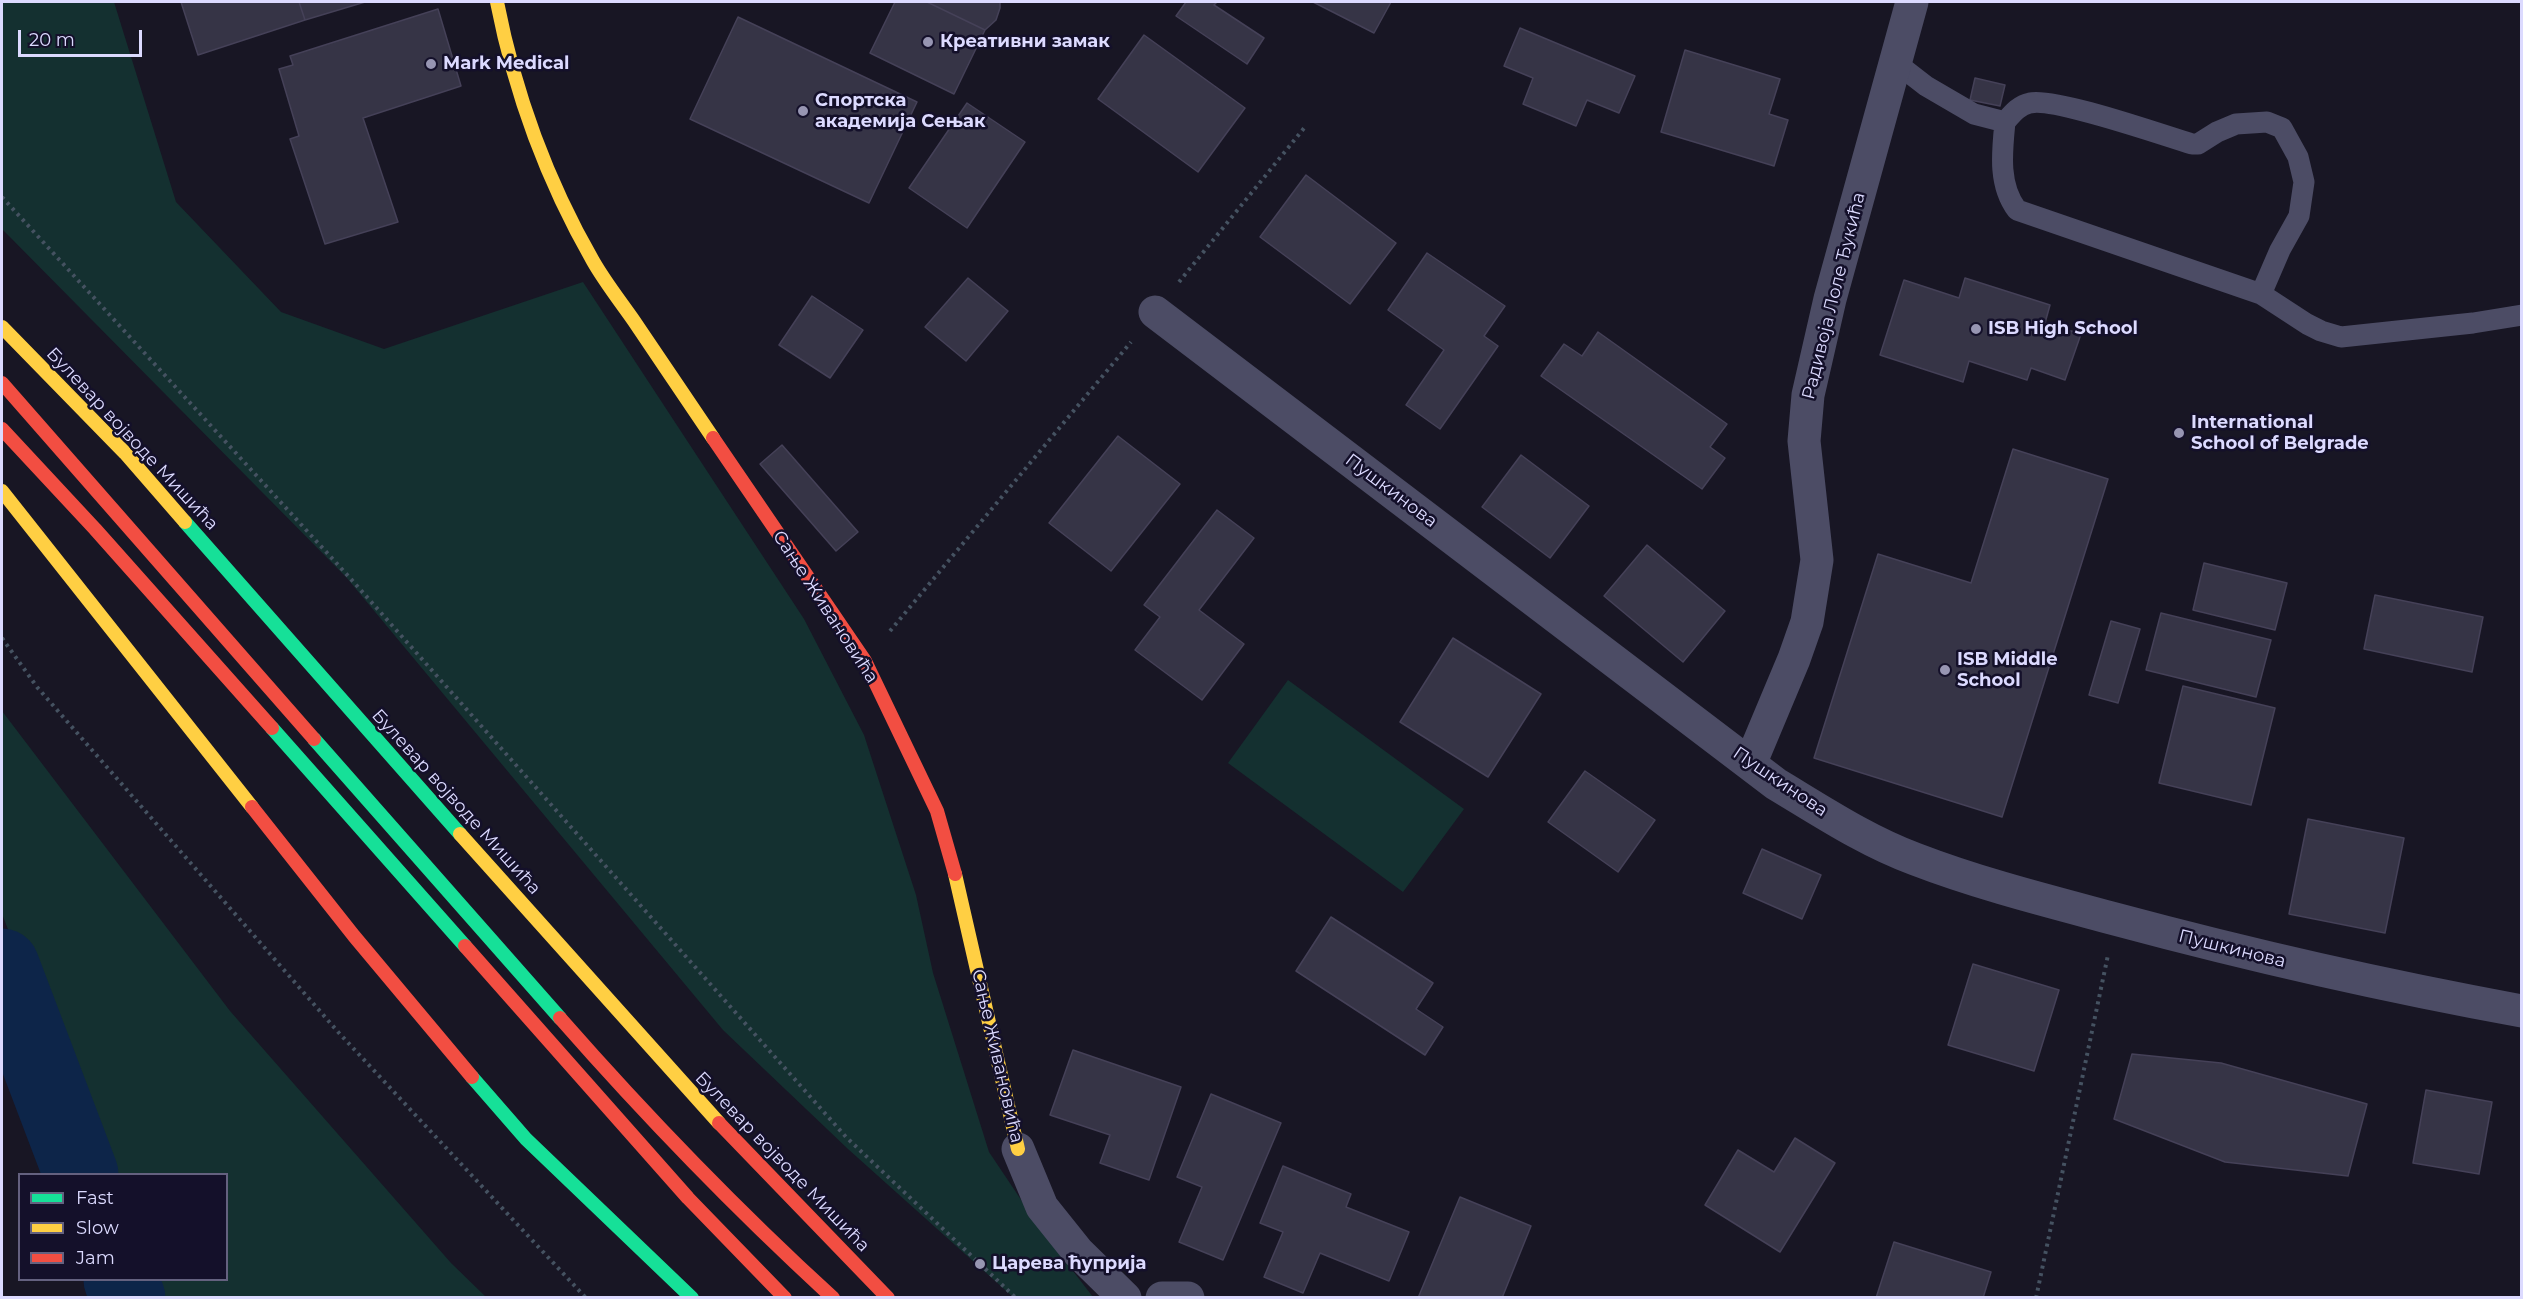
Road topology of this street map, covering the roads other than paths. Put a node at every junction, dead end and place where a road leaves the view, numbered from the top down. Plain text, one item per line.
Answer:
1 (497, 2) edge
2 (1912, 2) edge
3 (1895, 62) junction
4 (2005, 122) junction
5 (2261, 294) junction
6 (1165, 300) road end
7 (2522, 315) edge
8 (2, 327) edge
9 (2, 382) edge
10 (2, 429) edge
11 (2, 491) edge
12 (1750, 764) junction
13 (2522, 1011) edge
14 (1018, 1149) joint
15 (692, 1298) edge
16 (785, 1298) edge
17 (833, 1298) edge
18 (888, 1298) edge
19 (1125, 1298) edge
20 (1162, 1298) edge
21 (1188, 1298) edge

1 - 14 main road, Сање Живановића
2 - 3 street, Радивоја Лоле Ђукића
3 - 4 lane
3 - 12 street, Радивоја Лоле Ђукића
4 - 5 lane
4 - 5 lane
5 - 7 lane
6 - 12 street, Пушкинова
8 - 18 main road, Булевар војводе Мишића
9 - 17 main road
10 - 16 main road
11 - 15 main road
12 - 13 street, Пушкинова
14 - 19 street, Сање Живановића
20 - 21 street

